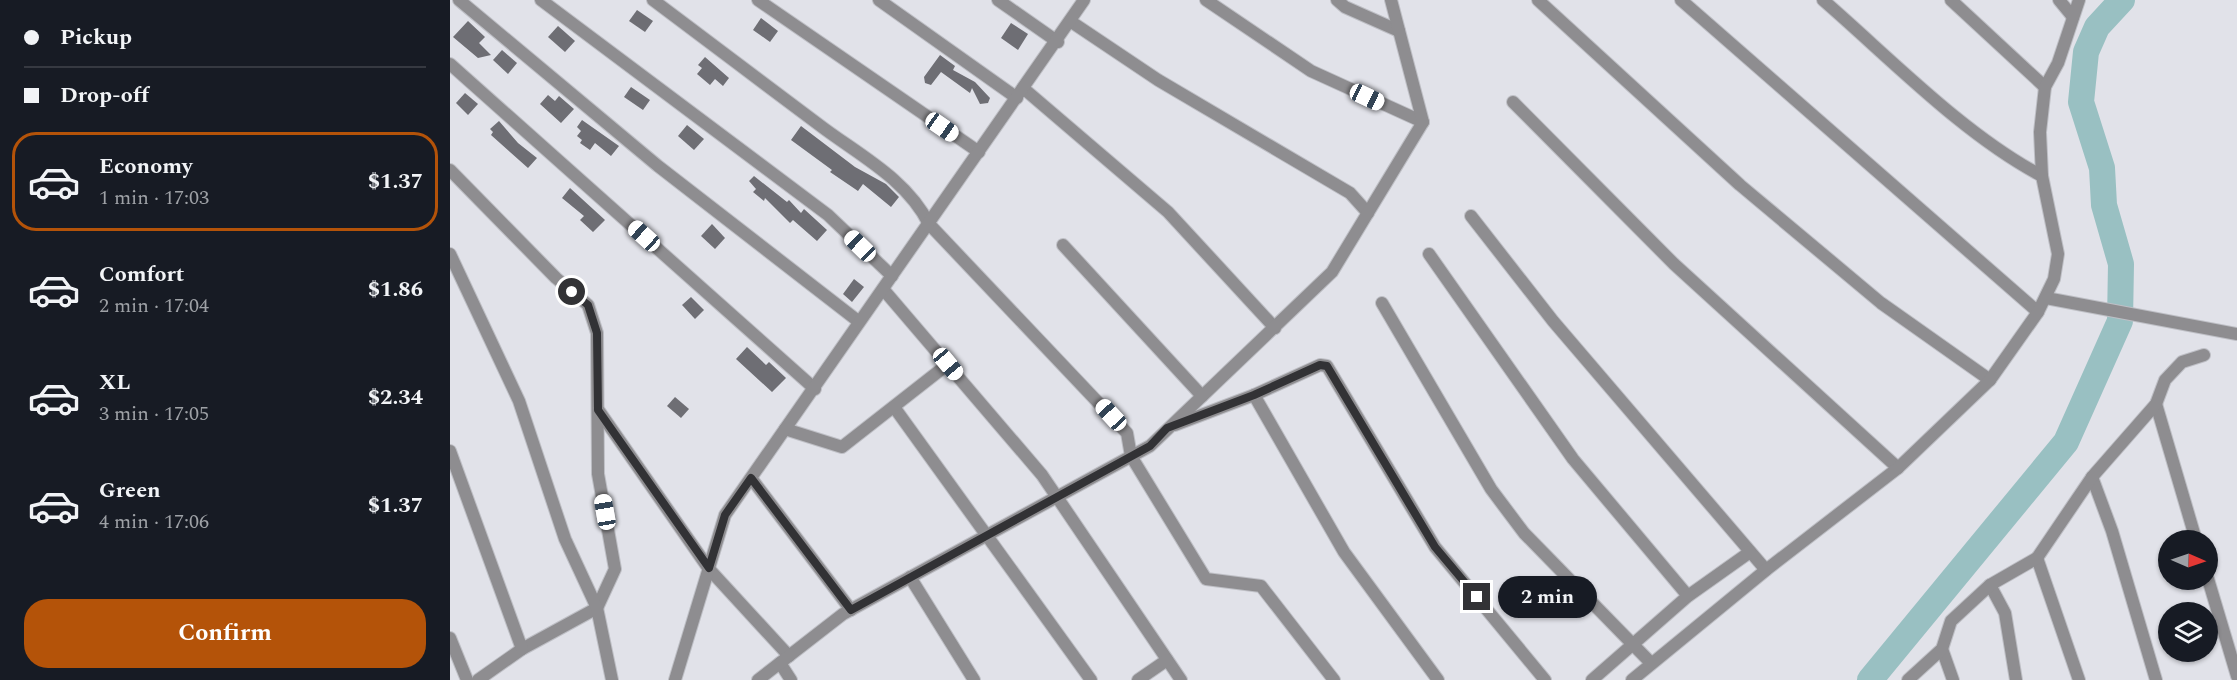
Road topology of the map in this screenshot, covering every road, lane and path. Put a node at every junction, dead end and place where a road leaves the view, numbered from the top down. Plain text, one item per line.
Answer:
1 (459, 0) edge
2 (541, 0) edge
3 (653, 0) edge
4 (758, 0) edge
5 (879, 0) edge
6 (998, 0) edge
7 (1084, 0) edge
8 (1206, 0) edge
9 (1337, 0) edge
10 (1390, 0) edge
11 (1538, 0) edge
12 (1681, 0) edge
13 (1823, 0) edge
14 (1951, 0) edge
15 (2059, 0) edge
16 (2079, 0) edge
17 (2073, 17) junction
18 (1070, 21) junction
19 (1399, 31) junction
20 (1058, 42) junction
21 (450, 64) edge
22 (2045, 87) junction
23 (1020, 93) junction
24 (1513, 102) dead end
25 (1423, 122) junction
26 (979, 152) junction
27 (450, 170) edge
28 (2042, 176) junction
29 (1368, 213) junction
30 (1471, 216) dead end
31 (928, 224) junction
32 (1063, 245) dead end
33 (450, 254) edge
34 (1429, 254) dead end
35 (892, 276) junction
36 (883, 289) junction
37 (2046, 298) junction
38 (1382, 303) dead end
39 (2038, 312) junction
40 (858, 321) junction
41 (1275, 328) junction
42 (2237, 334) edge
43 (2204, 355) dead end
44 (948, 364) junction
45 (1990, 380) junction
46 (815, 390) junction
47 (1254, 395) junction
48 (1202, 396) junction
49 (2156, 404) junction
50 (894, 407) junction
51 (598, 410) junction
52 (1167, 428) junction
53 (785, 429) junction
54 (450, 451) edge
55 (1131, 456) junction
56 (1898, 468) junction
57 (2092, 477) junction
58 (751, 478) junction
59 (1055, 498) junction
60 (2193, 530) edge
61 (985, 536) junction
62 (1750, 552) junction
63 (2037, 558) junction
64 (709, 568) junction
65 (1766, 570) junction
66 (910, 577) junction
67 (1990, 585) junction
68 (2211, 590) edge
69 (1688, 596) junction
70 (597, 608) junction
71 (851, 610) junction
72 (450, 638) edge
73 (1634, 646) junction
74 (522, 649) junction
75 (1942, 649) junction
76 (784, 659) junction
77 (1167, 660) junction
78 (1651, 663) junction
79 (2237, 676) edge
80 (466, 680) edge
81 (478, 680) edge
82 (612, 680) edge
83 (675, 680) edge
84 (758, 680) edge
85 (791, 680) edge
86 (974, 680) edge
87 (1091, 680) edge
88 (1138, 680) edge
89 (1181, 680) edge
90 (1334, 680) edge
91 (1438, 680) edge
92 (1545, 680) edge
93 (1592, 680) edge
94 (1632, 680) edge
95 (1908, 680) edge
96 (1953, 680) edge
97 (2016, 680) edge
98 (2079, 680) edge
99 (2156, 680) edge

1 - 40 street
2 - 35 street
3 - 31 street
4 - 26 street
5 - 23 street
6 - 20 street
7 - 18 street
8 - 25 street
9 - 19 street
10 - 19 street
11 - 45 street
12 - 39 street
13 - 28 street
14 - 22 street
15 - 17 street
16 - 17 street
17 - 22 street
18 - 20 street
18 - 29 street
19 - 25 street
20 - 23 street
21 - 46 street
22 - 28 street
23 - 26 street
23 - 41 street
24 - 56 street
25 - 29 street
26 - 31 street
27 - 51 street
28 - 37 street
29 - 41 street
30 - 62 street
31 - 35 street
31 - 55 street
32 - 48 street
33 - 70 street
34 - 69 street
35 - 36 street
36 - 40 street
36 - 44 street
37 - 39 street
37 - 42 street
38 - 73 street
39 - 45 street
40 - 46 street
41 - 48 street
43 - 49 street
44 - 50 street
44 - 59 street
45 - 56 street
46 - 53 street
47 - 52 street
47 - 91 street
47 - 92 street
48 - 52 street
49 - 57 street
49 - 60 street
50 - 53 street
50 - 61 street
51 - 64 street
51 - 70 street
52 - 55 street
53 - 58 street
54 - 74 street
55 - 59 street
55 - 90 street
56 - 65 street
57 - 63 street
57 - 99 street
58 - 64 street
58 - 71 street
59 - 61 street
59 - 77 street
61 - 66 street
61 - 87 street
62 - 65 street
62 - 69 street
63 - 67 street
63 - 98 street
64 - 76 street
64 - 83 street
65 - 78 street
66 - 71 street
66 - 86 street
67 - 75 street
67 - 97 street
68 - 79 street
69 - 73 street
70 - 74 street
70 - 82 street
71 - 76 street
72 - 80 street
73 - 78 street
73 - 93 street
74 - 81 street
75 - 95 street
75 - 96 street
76 - 84 street
76 - 85 street
77 - 88 street
77 - 89 street
78 - 94 street

